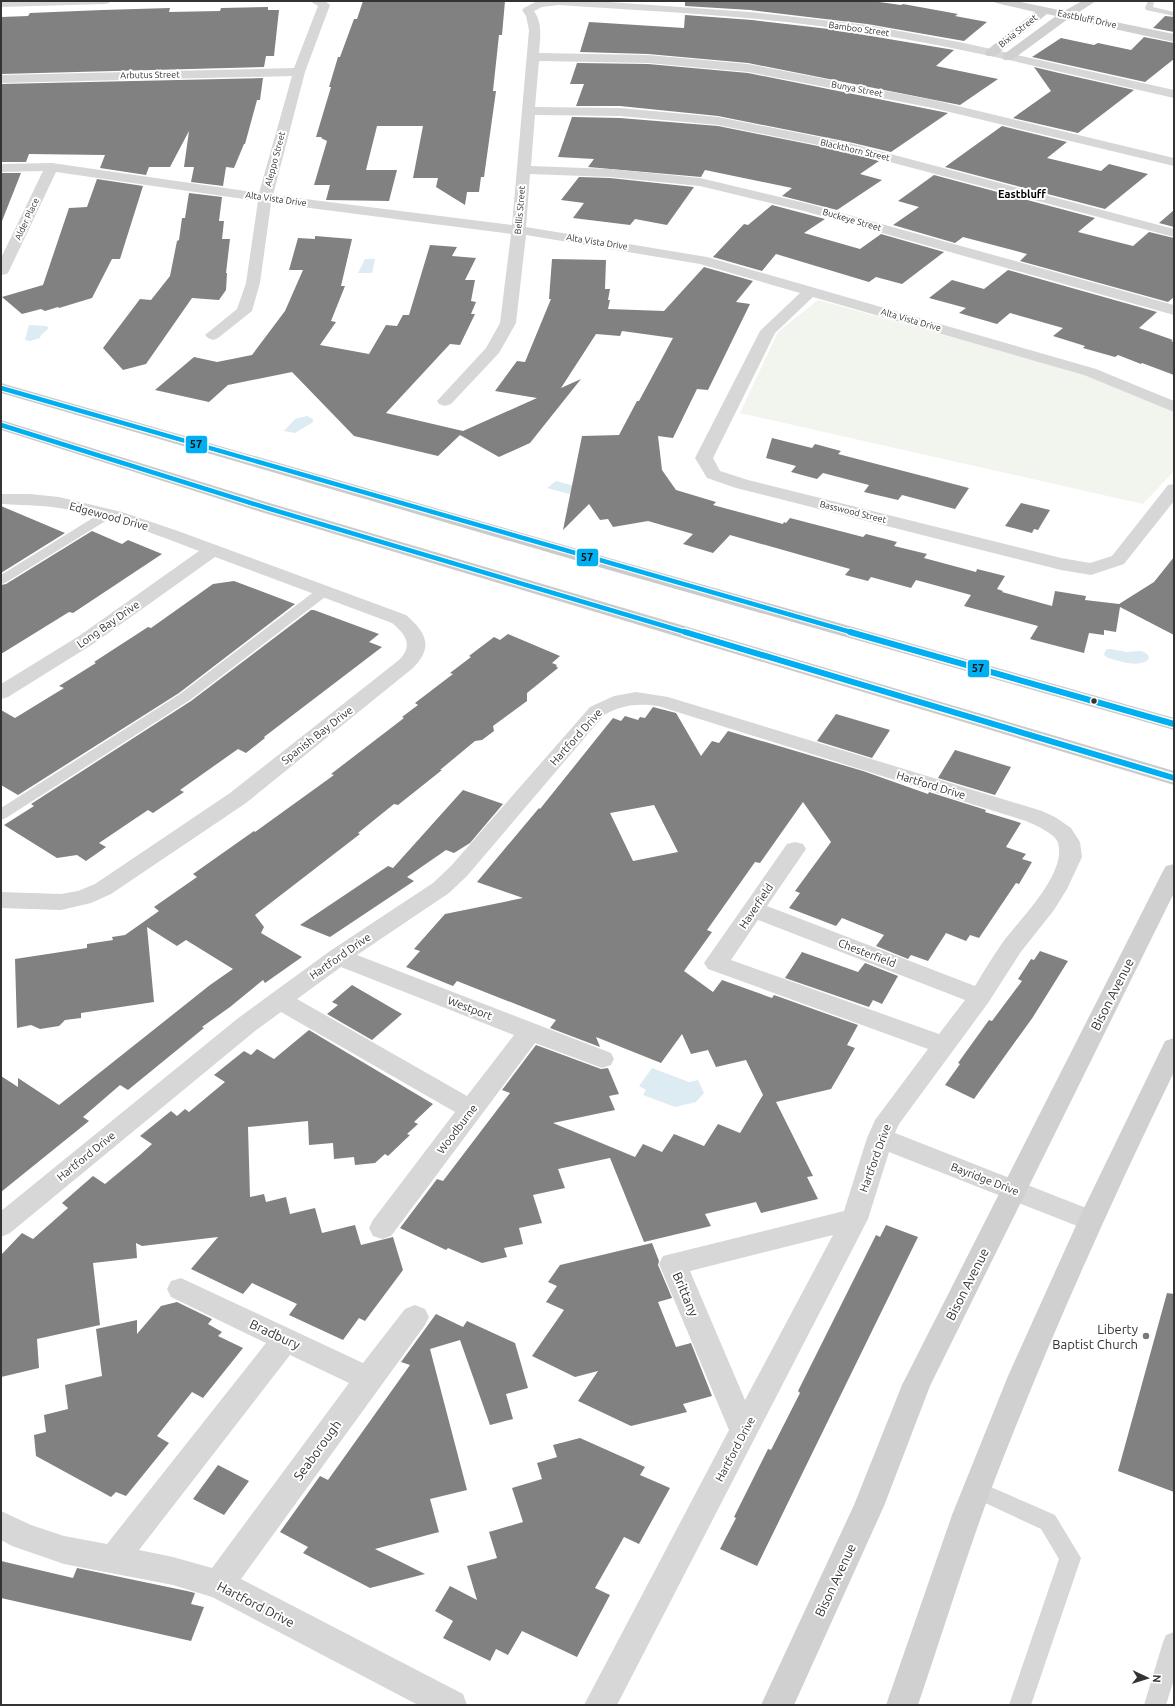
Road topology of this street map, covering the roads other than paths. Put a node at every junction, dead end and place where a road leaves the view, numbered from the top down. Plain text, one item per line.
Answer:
1 (105, 1) edge
2 (316, 1) edge
3 (1000, 1) edge
4 (1090, 1) edge
5 (1, 4) edge
6 (540, 4) joint
7 (1046, 5) edge
8 (1150, 5) edge
9 (1067, 14) junction
10 (1174, 16) edge
11 (1174, 38) edge
12 (991, 53) junction
13 (533, 57) junction
14 (1008, 57) junction
15 (299, 72) junction
16 (1, 79) edge
17 (1174, 94) edge
18 (528, 111) junction
19 (1174, 162) edge
20 (52, 167) junction
21 (1, 168) edge
22 (524, 170) junction
23 (264, 198) junction
24 (518, 230) junction
25 (1174, 233) edge
26 (2, 271) dead end
27 (811, 291) junction
28 (1174, 310) edge
29 (213, 335) dead end
30 (1, 388) edge
31 (445, 401) dead end
32 (1174, 407) edge
33 (1, 425) edge
34 (1174, 489) edge
35 (1, 499) edge
36 (108, 514) junction
37 (213, 550) junction
38 (1, 580) edge
39 (324, 591) junction
40 (1, 692) edge
41 (1174, 724) edge
42 (1174, 778) edge
43 (1, 815) edge
44 (795, 849) dead end
45 (1174, 871) edge
46 (1, 900) edge
47 (754, 910) junction
48 (338, 957) junction
49 (980, 997) junction
50 (279, 1000) junction
51 (530, 1031) junction
52 (943, 1044) junction
53 (1174, 1047) edge
54 (602, 1058) dead end
55 (472, 1110) junction
56 (880, 1138) junction
57 (1014, 1190) junction
58 (855, 1219) junction
59 (1090, 1220) junction
60 (1, 1226) edge
61 (382, 1228) dead end
62 (181, 1290) dead end
63 (415, 1316) dead end
64 (286, 1339) junction
65 (368, 1379) junction
66 (744, 1431) junction
67 (977, 1490) junction
68 (1, 1525) edge
69 (113, 1560) junction
70 (219, 1584) junction
71 (1174, 1642) edge
72 (451, 1705) edge
73 (600, 1705) edge
74 (777, 1705) edge
75 (902, 1705) edge
76 (1020, 1705) edge
77 (1154, 1705) edge

1 - 5 street
2 - 15 street, Aleppo Street
3 - 7 main road, Eastbluff Drive
4 - 9 main road, Bixia Street
6 - 12 street, Bamboo Street
6 - 13 street, Bellis Street
7 - 9 main road, Eastbluff Drive
7 - 12 main road, Bixia Street
8 - 10 lane
9 - 11 main road, Eastbluff Drive
9 - 14 main road, Bixia Street
12 - 14 street, Bamboo Street
13 - 18 street, Bellis Street
13 - 19 street, Bunya Street
14 - 17 street, Bamboo Street
15 - 16 street, Arbutus Street
15 - 23 street, Aleppo Street
18 - 22 street, Bellis Street
18 - 25 street, Blackthorn Street
20 - 21 street, Alta Vista Drive
20 - 23 street, Alta Vista Drive
20 - 26 street, Alder Place
22 - 24 street, Bellis Street
22 - 28 street, Buckeye Street
23 - 24 street, Alta Vista Drive
23 - 29 street, Aleppo Street
24 - 27 street, Alta Vista Drive
24 - 31 street, Bellis Street
27 - 32 street, Alta Vista Drive
27 - 34 street, Basswood Street
30 - 41 main road
33 - 42 main road
35 - 36 street, Edgewood Drive
36 - 37 street, Edgewood Drive
36 - 38 lane
37 - 39 street, Spanish Bay Drive
37 - 40 street, Long Bay Drive
39 - 43 lane
39 - 46 street, Spanish Bay Drive
44 - 47 street, Haverfield
45 - 57 main road, Bison Avenue
47 - 49 street, Chesterfield
47 - 52 street, Haverfield
48 - 49 street, Hartford Drive
48 - 50 street, Hartford Drive
48 - 51 street, Westport
49 - 52 street, Hartford Drive
50 - 55 street
50 - 60 street, Hartford Drive
51 - 54 street, Westport
51 - 55 street, Woodburne
52 - 56 street, Hartford Drive
53 - 59 main road
55 - 61 street, Woodburne
56 - 57 street, Bayridge Drive
56 - 58 street, Hartford Drive
57 - 59 street, Bayridge Drive
57 - 74 main road, Bison Avenue
58 - 66 street, Hartford Drive
58 - 66 street, Brittany
59 - 67 main road
62 - 64 street, Bradbury
63 - 65 street, Seaborough
64 - 65 street, Bradbury
64 - 69 street
65 - 70 street, Seaborough
66 - 73 street, Hartford Drive
67 - 75 main road
67 - 76 lane
68 - 69 street, Hartford Drive
69 - 70 street, Hartford Drive
70 - 72 street, Hartford Drive
71 - 77 lane

